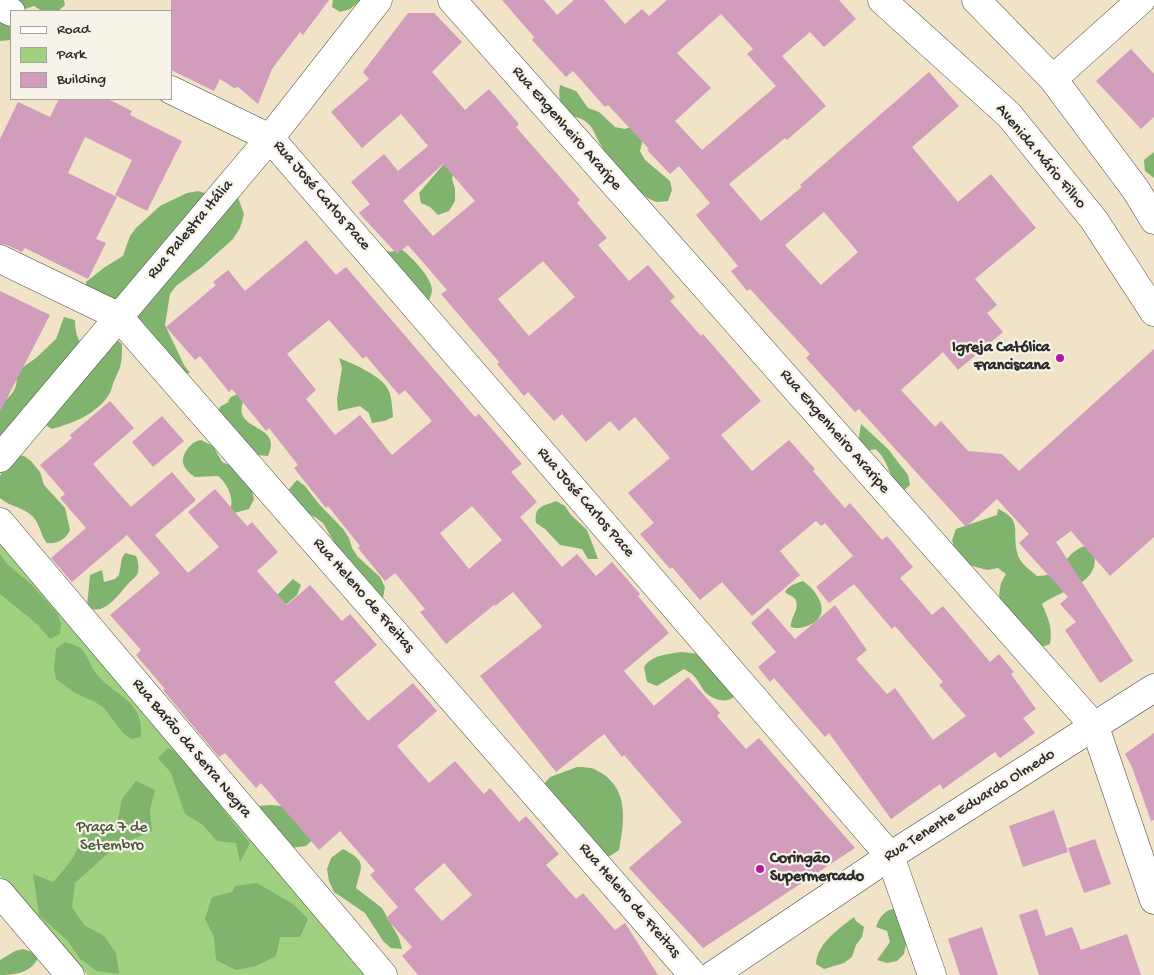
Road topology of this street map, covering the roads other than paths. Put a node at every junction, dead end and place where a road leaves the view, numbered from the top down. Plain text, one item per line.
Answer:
1 (378, 0) edge
2 (452, 0) edge
3 (882, 0) edge
4 (976, 0) edge
5 (1141, 0) edge
6 (1053, 79) junction
7 (172, 90) edge
8 (270, 138) junction
9 (1154, 220) edge
10 (0, 259) edge
11 (1154, 312) edge
12 (118, 316) junction
13 (0, 458) edge
14 (0, 522) edge
15 (1154, 688) edge
16 (1095, 727) junction
17 (890, 856) junction
18 (0, 893) edge
19 (1154, 900) edge
20 (70, 975) edge
21 (383, 975) edge
22 (693, 975) edge
23 (712, 975) edge
24 (932, 975) edge

1 - 8 street, Rua Palestra Itália
2 - 16 street, Rua Engenheiro Araripe
3 - 11 street, Avenida Mário Filho
4 - 6 street
5 - 6 street
6 - 9 street
7 - 8 street, Rua José Carlos Pace
8 - 12 street, Rua Palestra Itália
8 - 17 street, Rua José Carlos Pace
10 - 12 street, Rua Heleno de Freitas
12 - 13 street, Rua Palestra Itália
12 - 22 street, Rua Heleno de Freitas
14 - 21 street, Rua Barão da Serra Negra
15 - 16 street, Rua Tenente Eduardo Olmedo
16 - 17 street, Rua Tenente Eduardo Olmedo
16 - 19 street, Rua Engenheiro Araripe
17 - 23 street, Rua Tenente Eduardo Olmedo
17 - 24 street, Rua José Carlos Pace
18 - 20 street

